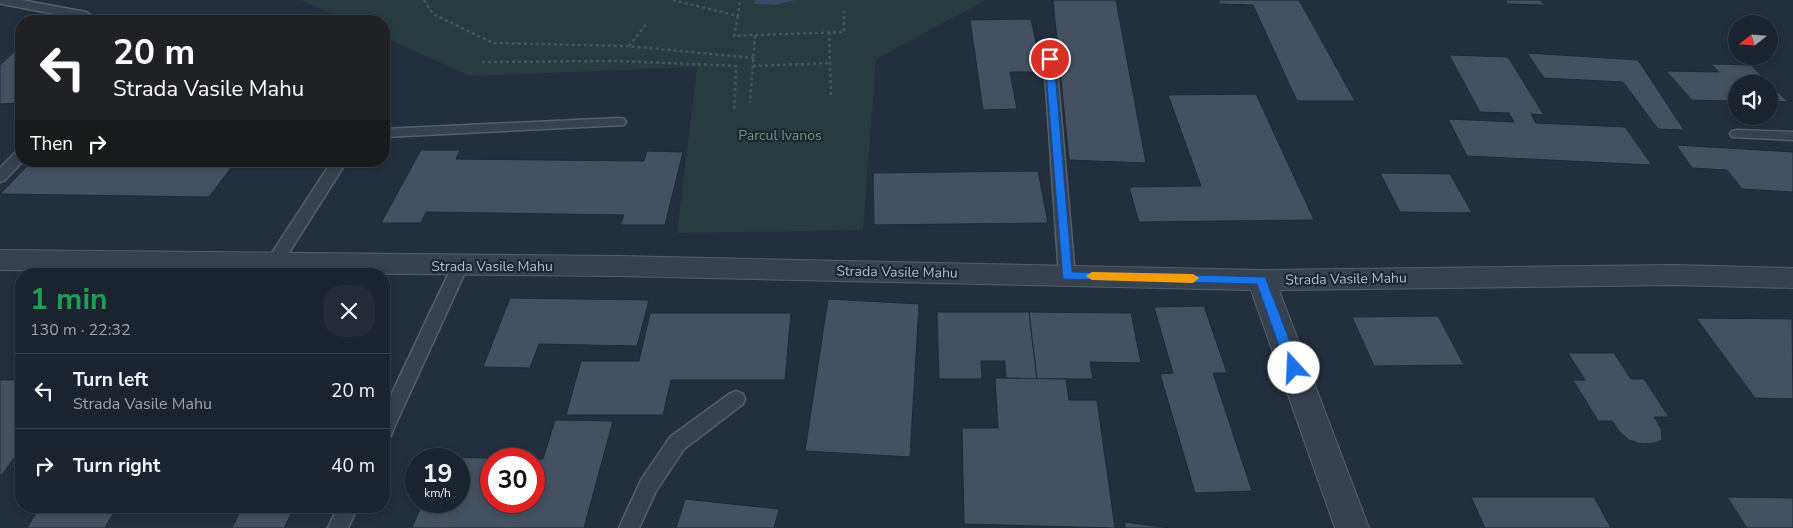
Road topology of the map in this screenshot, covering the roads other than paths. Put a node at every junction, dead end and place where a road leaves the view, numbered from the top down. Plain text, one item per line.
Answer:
1 (2, 0) edge
2 (81, 15) edge
3 (1050, 59) dead end
4 (619, 122) dead end
5 (390, 133) edge
6 (1737, 134) dead end
7 (1793, 136) edge
8 (15, 161) edge
9 (336, 167) edge
10 (0, 177) edge
11 (0, 260) edge
12 (274, 263) junction
13 (460, 266) junction
14 (1067, 276) junction
15 (1793, 278) edge
16 (1261, 280) junction
17 (736, 399) dead end
18 (390, 417) edge
19 (345, 513) edge
20 (338, 528) edge
21 (629, 528) edge
22 (1352, 528) edge

1 - 2 lane
3 - 14 lane
4 - 5 lane
6 - 7 lane
8 - 10 lane
9 - 12 lane
11 - 12 street, Strada Vasile Mahu
12 - 13 street, Strada Vasile Mahu
13 - 14 street, Strada Vasile Mahu
13 - 18 lane
14 - 16 street, Strada Vasile Mahu
15 - 16 street, Strada Vasile Mahu
16 - 22 street
17 - 21 lane
19 - 20 lane

